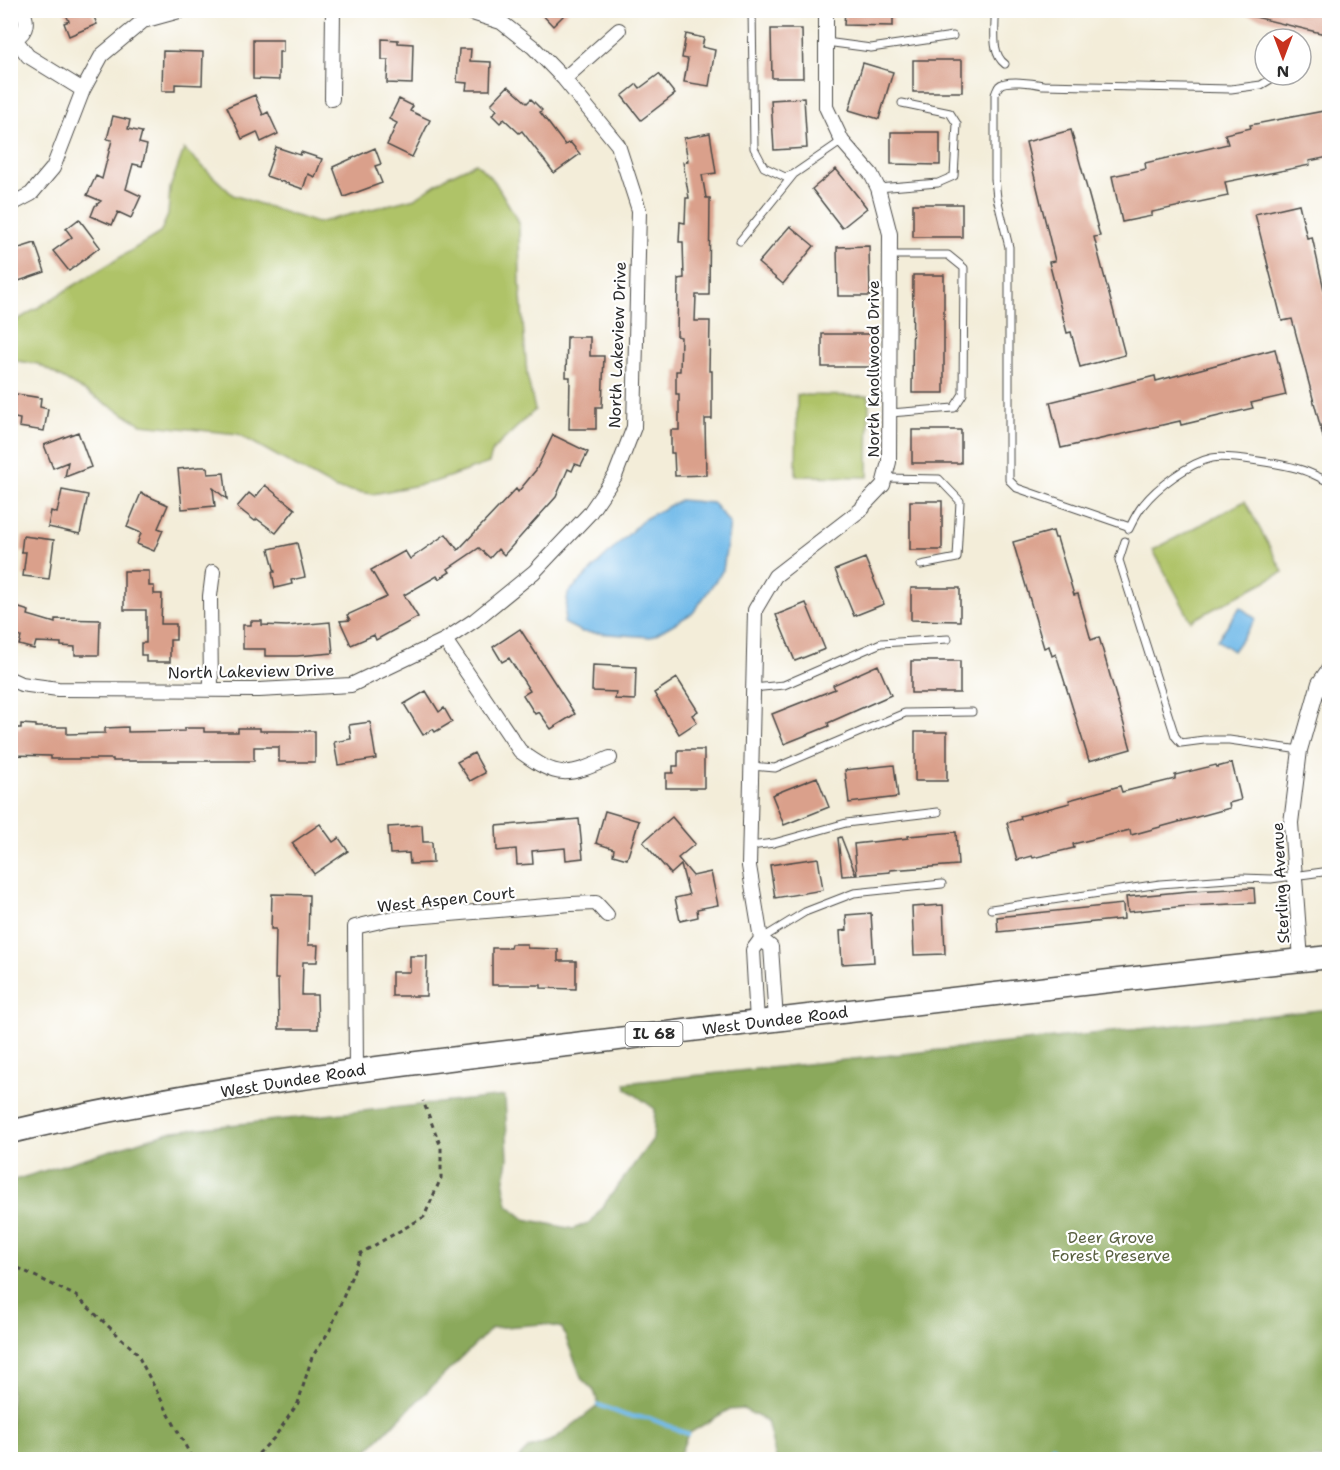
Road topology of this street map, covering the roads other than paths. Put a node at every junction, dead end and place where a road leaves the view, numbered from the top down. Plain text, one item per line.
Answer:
1 (22, 10) edge
2 (183, 10) edge
3 (333, 10) edge
4 (456, 10) edge
5 (752, 10) edge
6 (826, 10) edge
7 (995, 10) edge
8 (619, 30) dead end
9 (953, 36) dead end
10 (13, 40) edge
11 (826, 42) junction
12 (1005, 64) dead end
13 (564, 79) junction
14 (1253, 86) edge
15 (83, 90) junction
16 (332, 99) dead end
17 (902, 103) dead end
18 (842, 141) junction
19 (794, 174) junction
20 (878, 188) junction
21 (10, 205) edge
22 (740, 241) dead end
23 (890, 255) junction
24 (890, 413) junction
25 (885, 478) junction
26 (1329, 482) edge
27 (1125, 541) dead end
28 (921, 565) dead end
29 (213, 572) dead end
30 (948, 639) dead end
31 (445, 640) junction
32 (1329, 667) edge
33 (10, 679) edge
34 (753, 688) junction
35 (211, 690) junction
36 (972, 712) dead end
37 (1300, 750) junction
38 (610, 758) dead end
39 (752, 766) junction
40 (938, 812) dead end
41 (750, 846) junction
42 (1329, 871) edge
43 (1295, 875) junction
44 (942, 884) dead end
45 (991, 909) dead end
46 (607, 915) dead end
47 (761, 939) junction
48 (1329, 957) edge
49 (1301, 960) junction
50 (767, 1021) junction
51 (356, 1070) junction
52 (10, 1132) edge

1 - 10 street
2 - 15 street
3 - 16 street
4 - 13 street, North Lakeview Drive
5 - 19 lane
6 - 11 street, North Knollwood Drive
7 - 12 lane
8 - 13 street
9 - 11 lane
10 - 15 street
11 - 18 street, North Knollwood Drive
13 - 31 street, North Lakeview Drive
14 - 26 lane
15 - 21 street
17 - 20 lane
18 - 19 lane
18 - 20 street, North Knollwood Drive
19 - 22 lane
20 - 23 street, North Knollwood Drive
23 - 24 street, North Knollwood Drive
23 - 24 lane
24 - 25 street, North Knollwood Drive
25 - 28 lane
25 - 34 street, North Knollwood Drive
27 - 37 lane
29 - 35 street
30 - 34 lane
31 - 35 street, North Lakeview Drive
31 - 38 street
32 - 37 street, Sterling Avenue
33 - 35 street, North Lakeview Drive
34 - 39 street, North Knollwood Drive
36 - 39 lane
37 - 43 street, Sterling Avenue
39 - 41 street, North Knollwood Drive
40 - 41 lane
41 - 47 street, North Knollwood Drive
42 - 43 lane
43 - 45 lane
43 - 49 street, Sterling Avenue
44 - 47 lane
46 - 51 street, West Aspen Court
47 - 50 street, North Knollwood Drive
47 - 50 street, North Knollwood Drive
48 - 49 main road, West Dundee Road / IL 68
49 - 50 main road, West Dundee Road / IL 68
50 - 51 main road, West Dundee Road / IL 68
51 - 52 main road, West Dundee Road / IL 68

